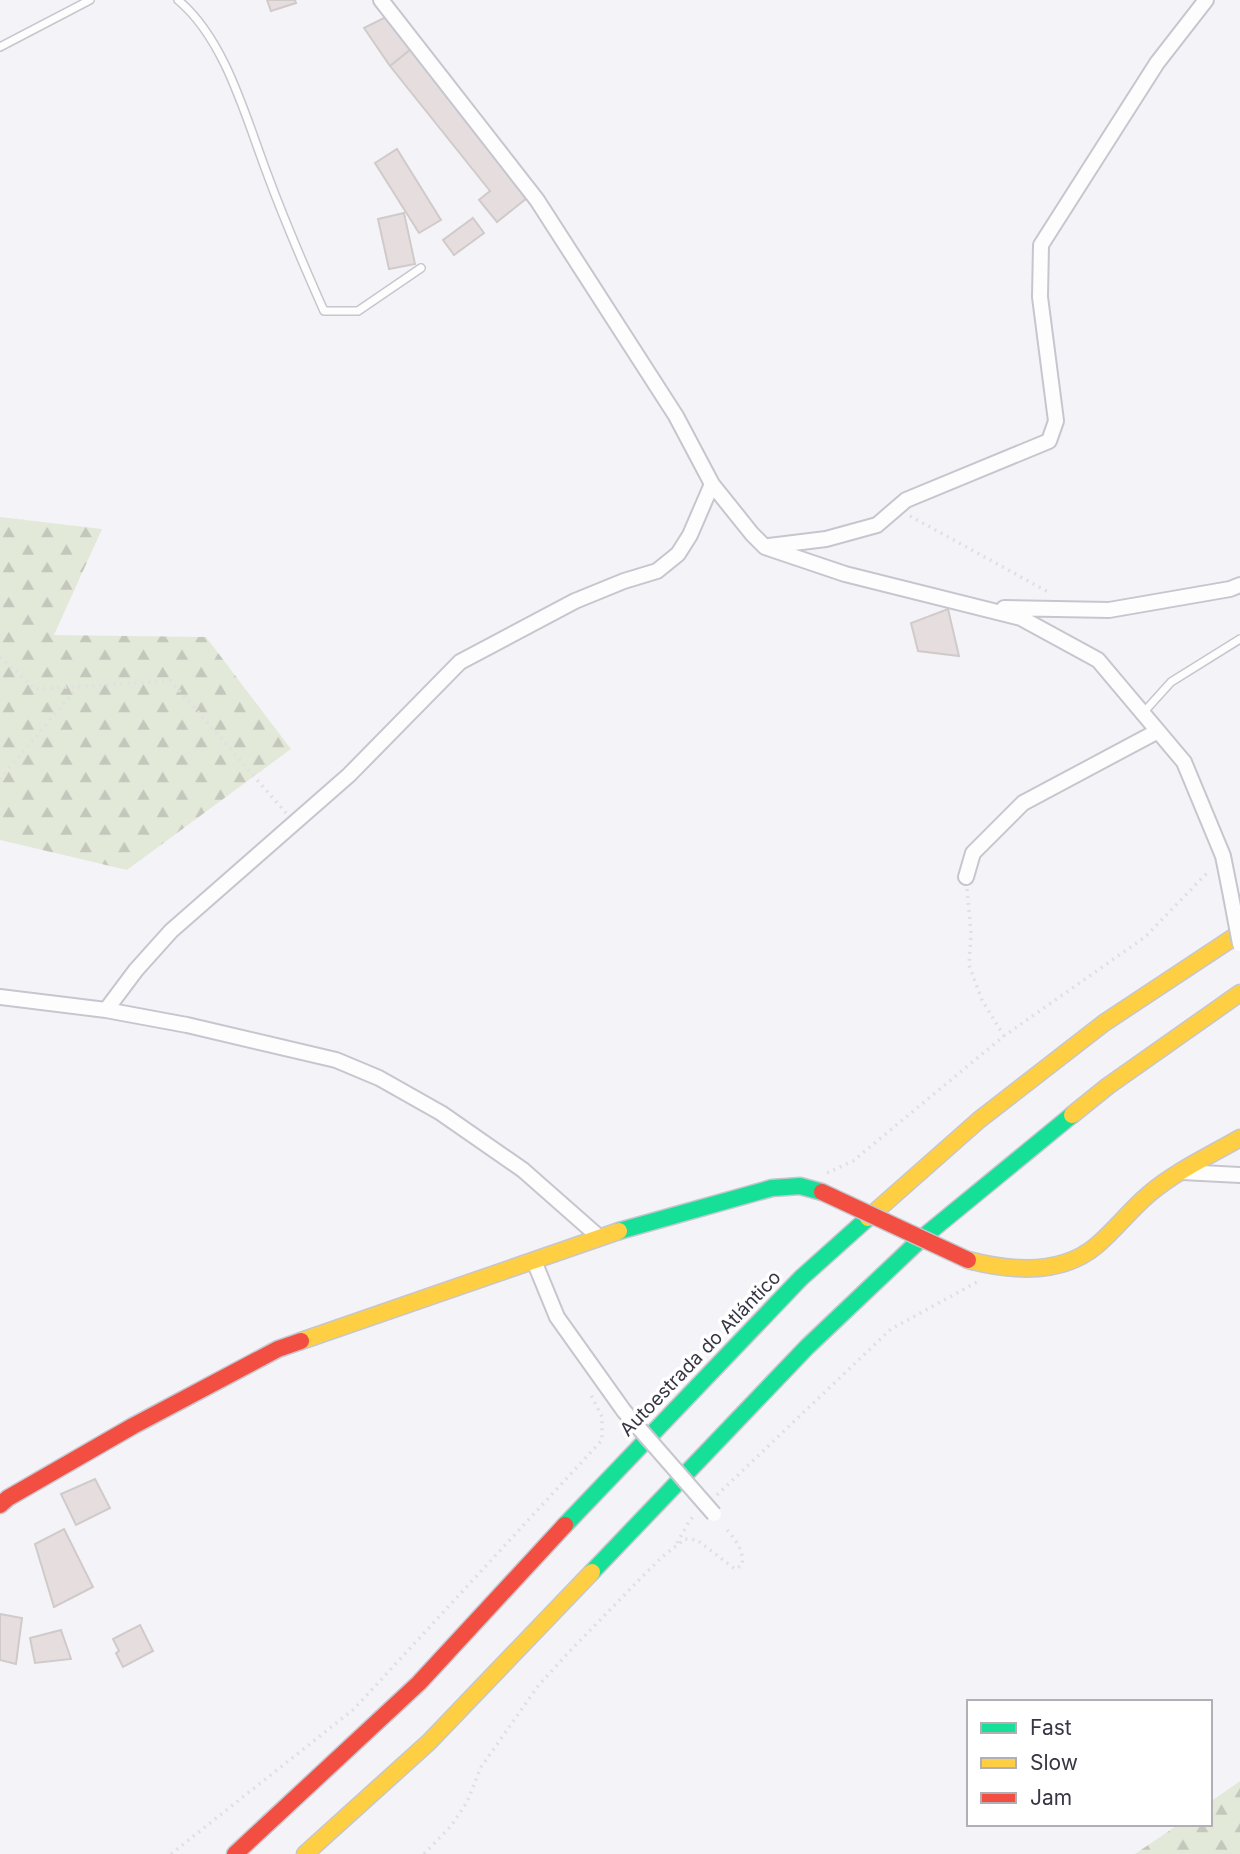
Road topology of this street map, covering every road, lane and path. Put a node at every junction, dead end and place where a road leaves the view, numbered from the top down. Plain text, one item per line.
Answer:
1 (90, 0) edge
2 (178, 0) edge
3 (382, 0) edge
4 (1206, 0) edge
5 (0, 47) edge
6 (421, 268) dead end
7 (712, 484) junction
8 (896, 508) junction
9 (765, 547) junction
10 (1240, 584) edge
11 (978, 607) junction
12 (1074, 609) junction
13 (1240, 639) edge
14 (0, 657) edge
15 (78, 687) junction
16 (1143, 713) junction
17 (1158, 731) junction
18 (0, 779) edge
19 (294, 821) junction
20 (1223, 856) junction
21 (966, 877) joint
22 (1240, 933) edge
23 (1240, 944) edge
24 (1240, 993) edge
25 (0, 997) edge
26 (106, 1010) junction
27 (1004, 1036) junction
28 (1240, 1138) edge
29 (1180, 1172) junction
30 (1240, 1175) edge
31 (800, 1186) junction
32 (599, 1237) junction
33 (534, 1261) junction
34 (1002, 1268) junction
35 (590, 1392) dead end
36 (716, 1496) dead end
37 (0, 1505) edge
38 (699, 1512) dead end
39 (714, 1514) joint
40 (676, 1545) junction
41 (171, 1854) edge
42 (235, 1854) edge
43 (305, 1854) edge
44 (424, 1854) edge

1 - 5 lane
2 - 6 lane
3 - 7 street
4 - 8 street
7 - 9 street
7 - 19 street
8 - 9 street
8 - 12 path
9 - 11 street
10 - 12 street
11 - 12 street
11 - 16 street
13 - 16 lane
14 - 15 path
15 - 18 path
15 - 19 path
16 - 17 street
17 - 20 street
17 - 21 street
19 - 26 street
20 - 23 street, bridge
20 - 27 path
21 - 27 path
22 - 42 main road, Autoestrada do Atlántico
24 - 43 main road
25 - 26 street
26 - 32 street
27 - 31 path
28 - 29 main road
29 - 30 street
29 - 34 main road
31 - 32 main road
31 - 34 main road, bridge
32 - 33 main road
33 - 37 main road
33 - 39 street, bridge
34 - 36 path
35 - 41 path
38 - 40 path
39 - 40 path
40 - 44 path

